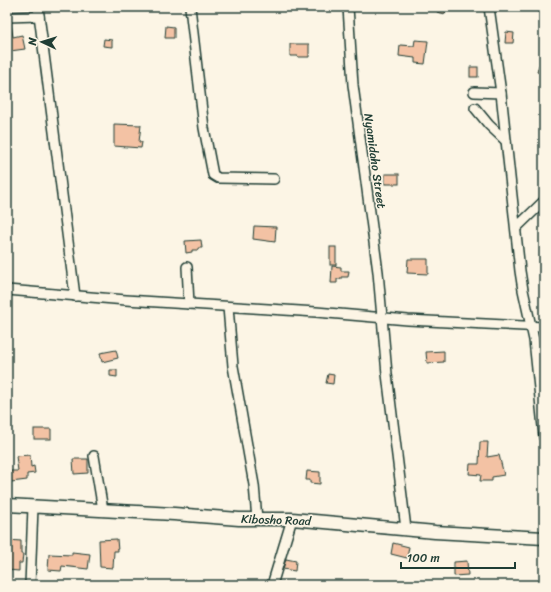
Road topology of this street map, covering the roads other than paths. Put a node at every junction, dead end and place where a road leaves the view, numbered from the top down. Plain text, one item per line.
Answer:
1 (190, 7) edge
2 (348, 7) edge
3 (489, 7) edge
4 (39, 12) edge
5 (7, 17) edge
6 (474, 92) dead end
7 (501, 92) junction
8 (475, 108) dead end
9 (506, 141) junction
10 (274, 179) dead end
11 (544, 201) edge
12 (516, 228) junction
13 (187, 267) dead end
14 (7, 290) edge
15 (75, 296) junction
16 (189, 304) junction
17 (228, 307) junction
18 (382, 318) junction
19 (531, 326) junction
20 (544, 327) edge
21 (544, 437) edge
22 (94, 456) dead end
23 (7, 505) edge
24 (33, 507) junction
25 (103, 510) junction
26 (257, 519) junction
27 (292, 519) junction
28 (406, 528) junction
29 (544, 538) edge
30 (30, 585) edge
31 (272, 585) edge

1 - 10 street
2 - 18 street, Nyamidaho Street
3 - 7 street
4 - 5 street
4 - 15 street
6 - 7 street
7 - 9 street
8 - 9 street
9 - 12 street
11 - 12 street
12 - 19 street
13 - 16 street
14 - 15 street
15 - 16 street
16 - 17 street
17 - 18 street
17 - 26 street
18 - 19 street
18 - 28 street, Nyamidaho Street
19 - 20 street
19 - 21 street
22 - 25 street
23 - 24 street, Kibosho Road
24 - 25 street, Kibosho Road
24 - 30 street
25 - 26 street, Kibosho Road
26 - 27 street, Kibosho Road
27 - 28 street, Kibosho Road
27 - 31 street
28 - 29 street, Kibosho Road

